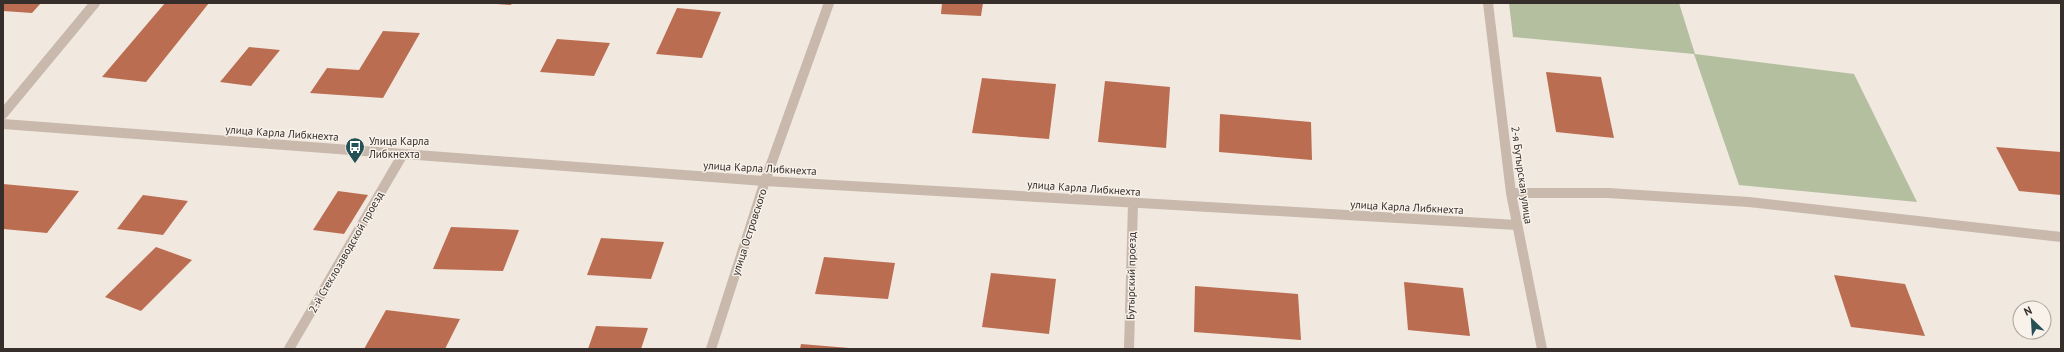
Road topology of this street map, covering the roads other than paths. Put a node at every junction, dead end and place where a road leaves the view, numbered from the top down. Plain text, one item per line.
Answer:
1 (95, 3) edge
2 (829, 3) edge
3 (1488, 3) edge
4 (3, 114) edge
5 (3, 124) edge
6 (403, 154) junction
7 (765, 181) junction
8 (1511, 193) junction
9 (1133, 203) junction
10 (1517, 225) junction
11 (2061, 237) edge
12 (289, 349) edge
13 (711, 349) edge
14 (1129, 349) edge
15 (1542, 349) edge

1 - 4 street
2 - 7 street, улица Островского
3 - 8 street, 2-я Бутырская улица
5 - 6 street, улица Карла Либкнехта
6 - 7 street, улица Карла Либкнехта
6 - 12 street, 2-й Стеклозаводской проезд
7 - 9 street, улица Карла Либкнехта
7 - 13 street, улица Островского
8 - 10 street, 2-я Бутырская улица
8 - 11 street
9 - 10 street, улица Карла Либкнехта
9 - 14 street, Бутырский проезд
10 - 15 street, 2-я Бутырская улица

